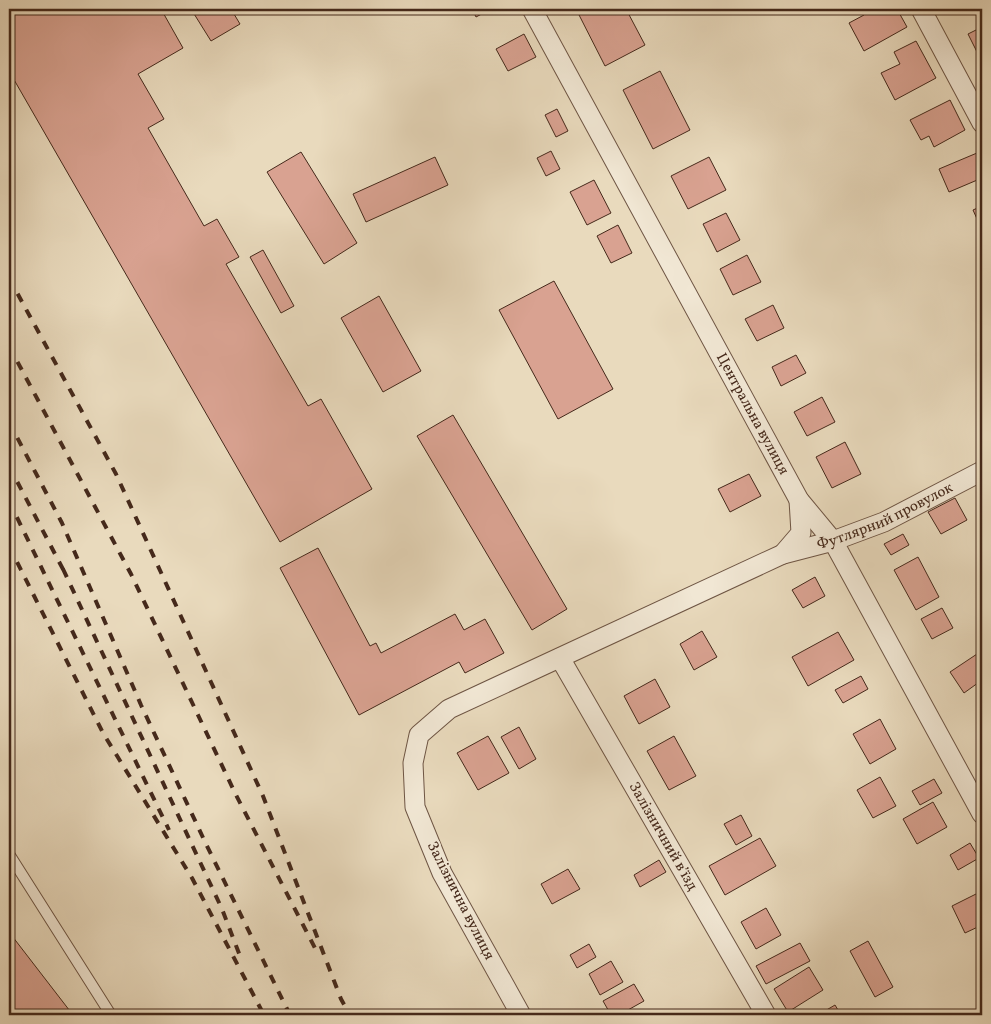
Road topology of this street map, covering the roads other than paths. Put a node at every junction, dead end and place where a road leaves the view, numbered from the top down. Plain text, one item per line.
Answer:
1 (532, 9) edge
2 (921, 9) edge
3 (982, 123) edge
4 (982, 471) edge
5 (799, 500) junction
6 (833, 541) junction
7 (784, 554) junction
8 (560, 658) junction
9 (982, 814) edge
10 (9, 854) edge
11 (112, 1015) edge
12 (521, 1015) edge
13 (766, 1015) edge

1 - 5 street, Центральна вулиця
2 - 3 street
4 - 6 street, Футлярний провулок
5 - 6 street, Центральна вулиця
5 - 7 street
6 - 7 street, Футлярний провулок
6 - 9 street, Центральна вулиця
7 - 8 street, Футлярний провулок
8 - 12 street, Залізнична вулиця
8 - 13 street, Залізничний в’їзд
10 - 11 lane

